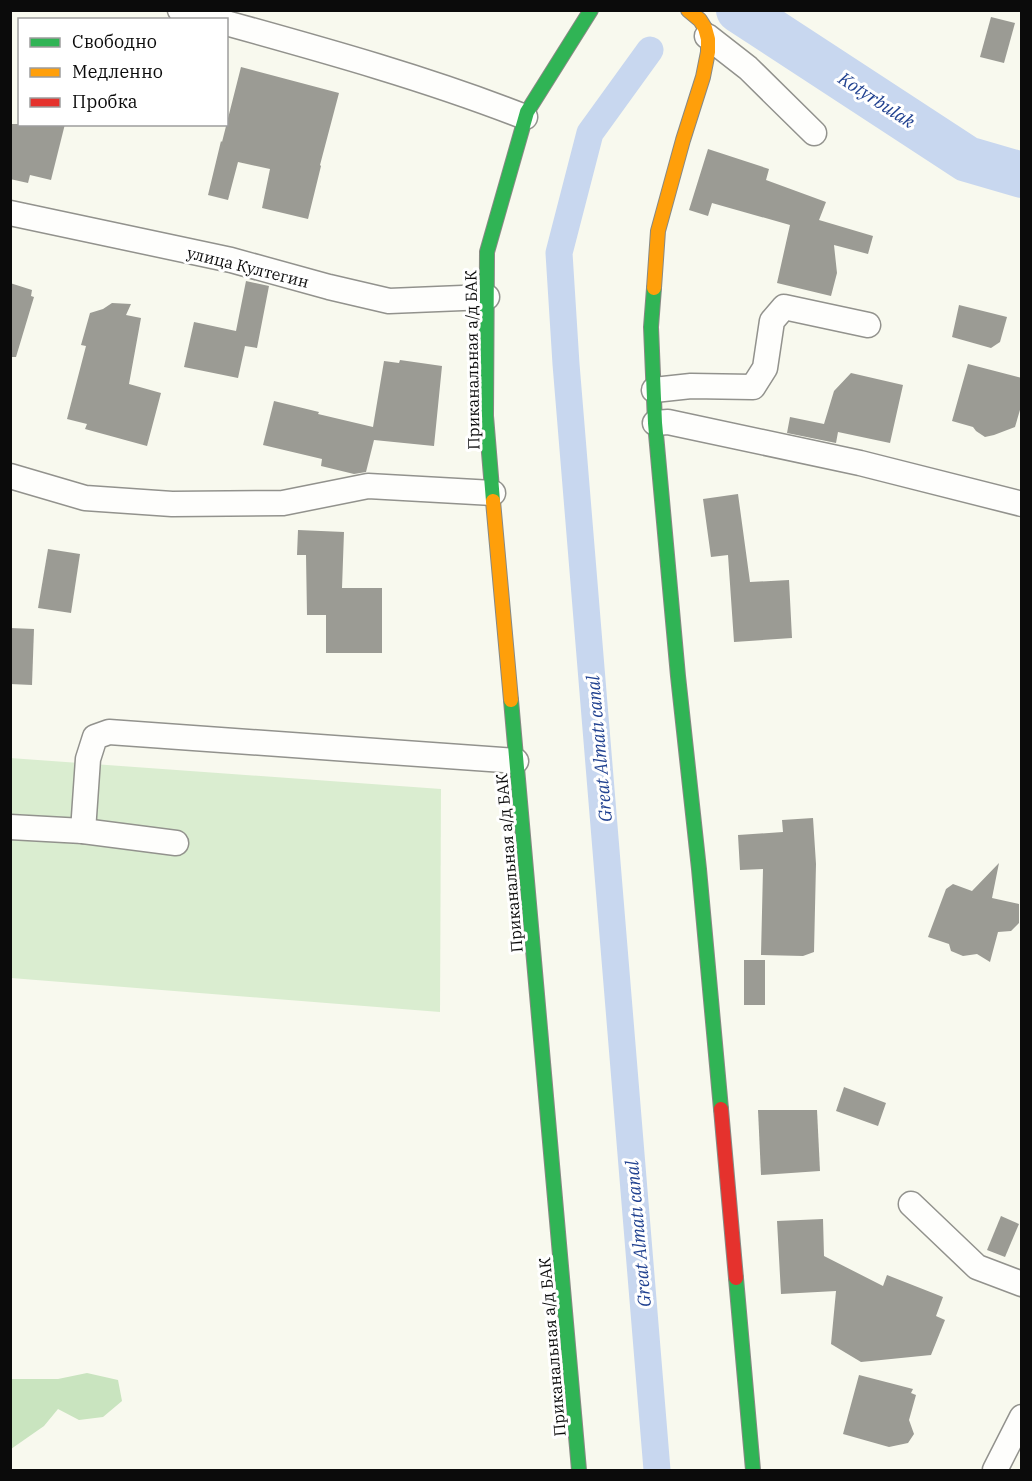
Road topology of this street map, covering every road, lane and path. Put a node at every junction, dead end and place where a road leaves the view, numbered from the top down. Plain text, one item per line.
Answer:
1 (180, 10) edge
2 (591, 10) edge
3 (688, 10) edge
4 (206, 18) edge
5 (228, 24) edge
6 (707, 36) junction
7 (525, 117) junction
8 (814, 133) dead end
9 (10, 213) edge
10 (487, 297) junction
11 (868, 325) dead end
12 (654, 390) junction
13 (655, 423) junction
14 (10, 476) edge
15 (493, 493) junction
16 (1022, 504) edge
17 (516, 761) junction
18 (10, 827) edge
19 (83, 831) junction
20 (176, 843) dead end
21 (911, 1204) dead end
22 (1022, 1284) edge
23 (1022, 1417) edge
24 (579, 1470) edge
25 (753, 1470) edge
26 (995, 1470) edge

1 - 4 street
2 - 7 main road, Приканальная а/д БАК
3 - 6 main road
5 - 7 street
6 - 8 street
6 - 12 main road
7 - 10 main road, Приканальная а/д БАК
9 - 10 street, улица Култегин
10 - 15 main road, Приканальная а/д БАК
11 - 12 street
12 - 13 main road
13 - 16 street
13 - 25 main road
14 - 15 street
15 - 17 main road, Приканальная а/д БАК
17 - 19 street
17 - 24 main road, Приканальная а/д БАК
18 - 19 street
19 - 20 street
21 - 22 street
23 - 26 street

